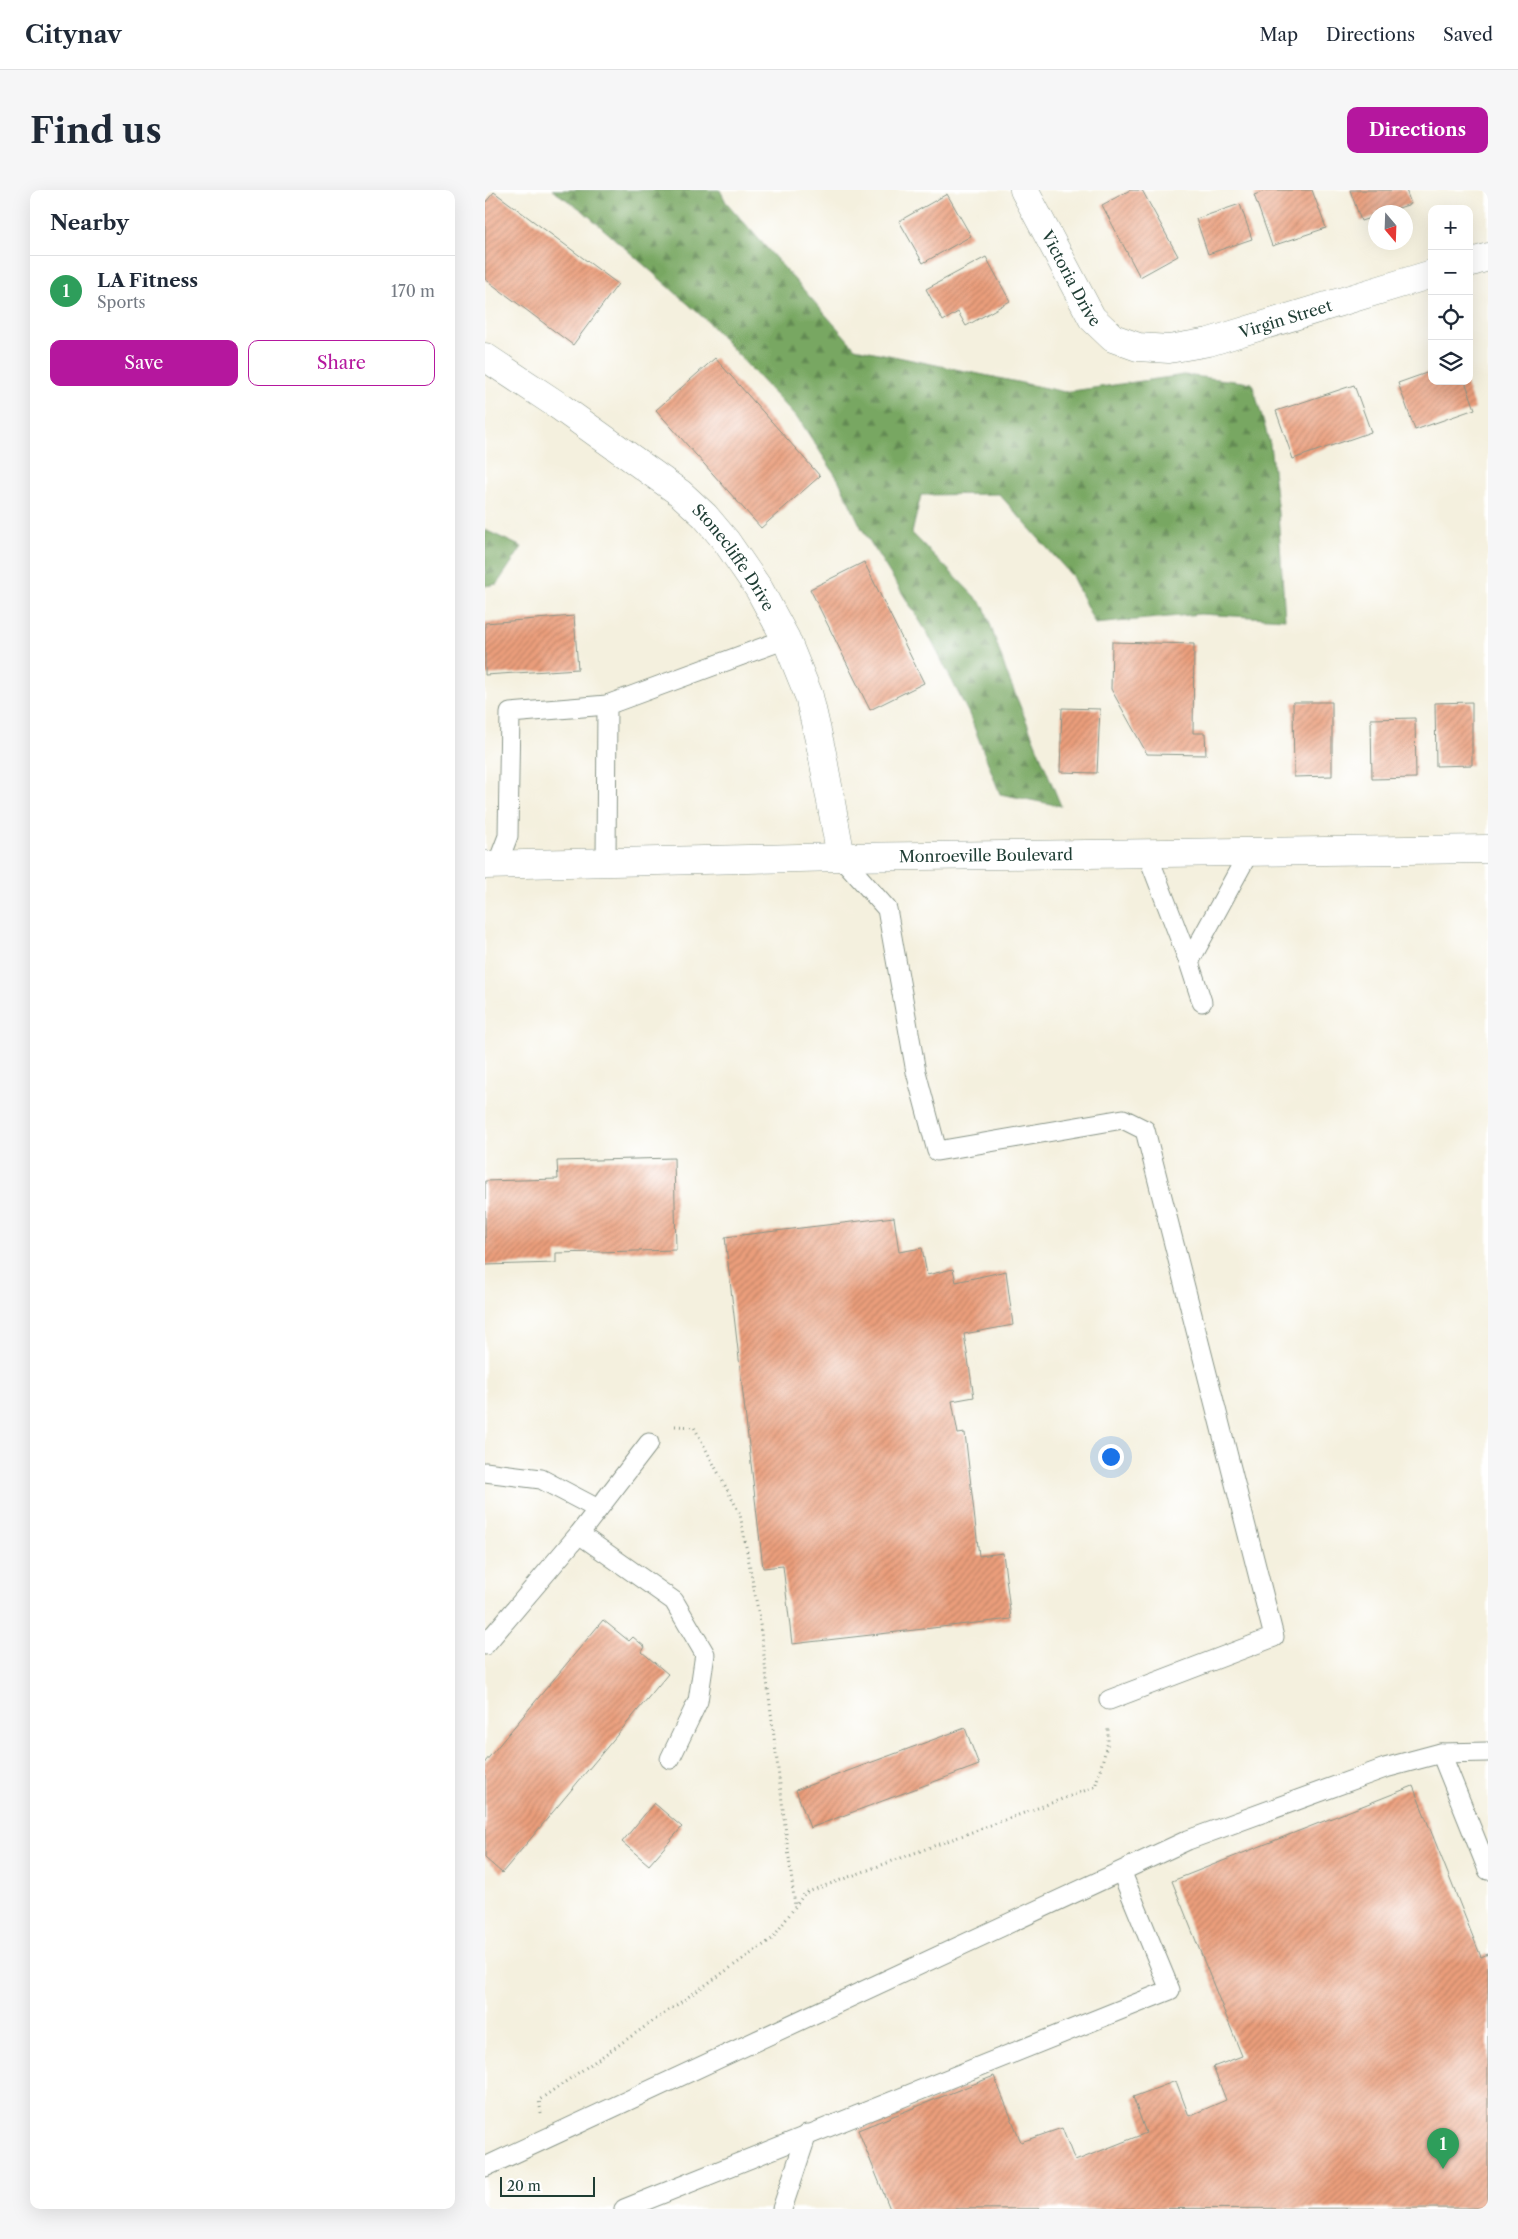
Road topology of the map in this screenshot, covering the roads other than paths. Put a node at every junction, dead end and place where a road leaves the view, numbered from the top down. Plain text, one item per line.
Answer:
1 (1024, 190) edge
2 (1488, 257) edge
3 (1473, 262) edge
4 (1428, 275) edge
5 (1138, 347) joint
6 (485, 357) edge
7 (786, 639) junction
8 (607, 705) junction
9 (1488, 849) edge
10 (1249, 852) junction
11 (1147, 853) junction
12 (841, 857) junction
13 (606, 862) junction
14 (491, 865) edge
15 (1189, 962) junction
16 (1202, 1002) dead end
17 (649, 1443) dead end
18 (485, 1472) edge
19 (598, 1509) junction
20 (579, 1534) junction
21 (485, 1646) edge
22 (1109, 1700) road end
23 (1441, 1752) junction
24 (1488, 1752) edge
25 (669, 1759) dead end
26 (1488, 1870) edge
27 (1122, 1873) junction
28 (807, 2134) junction
29 (485, 2167) edge
30 (624, 2209) edge
31 (782, 2209) edge

1 - 5 street, Victoria Drive
2 - 3 street
4 - 5 street, Virgin Street
6 - 7 street, Stonecliffe Drive
7 - 8 lane
7 - 12 street, Stonecliffe Drive
8 - 13 lane
8 - 14 lane
9 - 10 street, Monroeville Boulevard
10 - 11 street, Monroeville Boulevard
10 - 15 lane
11 - 12 street, Monroeville Boulevard
11 - 15 lane
12 - 13 street, Monroeville Boulevard
12 - 22 lane
13 - 14 street, Monroeville Boulevard
15 - 16 lane
17 - 19 lane
18 - 19 lane
19 - 20 lane
20 - 21 lane
20 - 25 lane
23 - 24 lane
23 - 26 lane
23 - 27 lane
27 - 28 lane
27 - 29 lane
28 - 30 lane
28 - 31 lane

